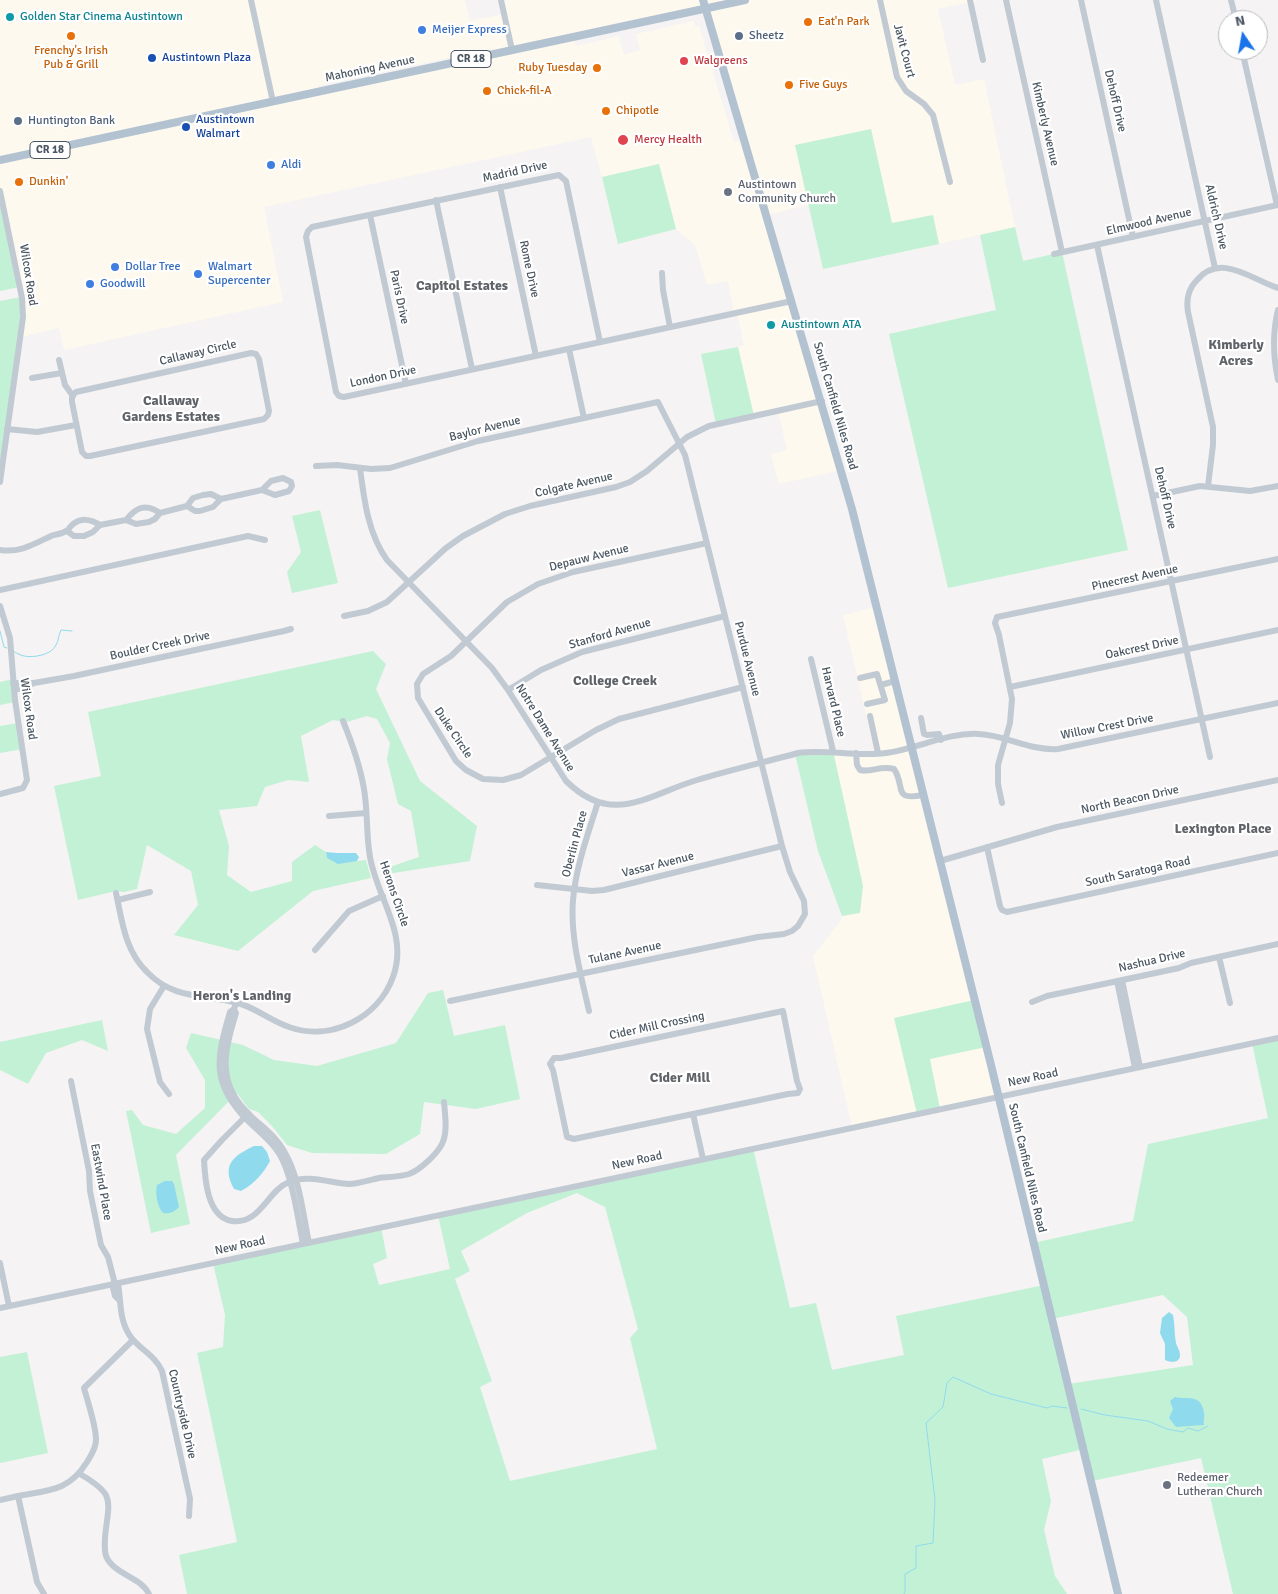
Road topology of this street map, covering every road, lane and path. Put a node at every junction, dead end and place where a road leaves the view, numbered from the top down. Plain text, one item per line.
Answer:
1 (251, 0) edge
2 (501, 0) edge
3 (703, 0) edge
4 (745, 0) edge
5 (880, 0) edge
6 (970, 0) edge
7 (1006, 0) edge
8 (1081, 0) edge
9 (1156, 0) edge
10 (705, 9) junction
11 (512, 50) junction
12 (983, 60) dead end
13 (1244, 60) edge
14 (273, 102) junction
15 (0, 160) edge
16 (950, 182) dead end
17 (500, 187) junction
18 (0, 191) edge
19 (436, 200) junction
20 (1277, 205) edge
21 (370, 215) junction
22 (1205, 221) junction
23 (308, 231) joint
24 (1133, 237) junction
25 (1097, 245) junction
26 (1062, 252) junction
27 (1054, 254) dead end
28 (1215, 268) junction
29 (662, 273) dead end
30 (1278, 288) edge
31 (792, 301) junction
32 (1278, 310) edge
33 (670, 327) junction
34 (600, 342) junction
35 (569, 349) junction
36 (536, 356) junction
37 (59, 360) dead end
38 (472, 370) junction
39 (60, 376) junction
40 (32, 378) dead end
41 (1278, 380) edge
42 (406, 384) junction
43 (73, 396) junction
44 (822, 401) junction
45 (658, 402) joint
46 (584, 418) junction
47 (76, 425) junction
48 (7, 429) junction
49 (680, 442) junction
50 (316, 466) dead end
51 (360, 468) junction
52 (0, 482) edge
53 (1208, 486) junction
54 (1278, 486) edge
55 (262, 490) dead end
56 (1153, 496) junction
57 (221, 499) junction
58 (187, 506) junction
59 (160, 513) junction
60 (126, 520) junction
61 (100, 525) junction
62 (67, 531) junction
63 (265, 540) dead end
64 (707, 543) junction
65 (0, 550) edge
66 (1278, 559) edge
67 (1172, 582) junction
68 (409, 583) junction
69 (0, 590) edge
70 (0, 606) edge
71 (344, 616) dead end
72 (725, 616) junction
73 (291, 629) dead end
74 (1278, 630) edge
75 (466, 640) junction
76 (1187, 649) junction
77 (811, 659) dead end
78 (860, 678) dead end
79 (895, 682) junction
80 (880, 685) junction
81 (14, 686) junction
82 (743, 687) junction
83 (1010, 687) junction
84 (508, 690) junction
85 (1278, 703) edge
86 (867, 704) dead end
87 (870, 716) dead end
88 (921, 718) dead end
89 (1203, 719) junction
90 (343, 721) dead end
91 (1005, 739) junction
92 (941, 740) junction
93 (911, 748) junction
94 (833, 751) junction
95 (856, 753) junction
96 (878, 753) junction
97 (1210, 757) dead end
98 (550, 758) junction
99 (762, 763) junction
100 (1278, 780) edge
101 (0, 794) edge
102 (923, 796) junction
103 (598, 802) junction
104 (1002, 803) dead end
105 (366, 813) junction
106 (329, 816) dead end
107 (782, 846) junction
108 (987, 847) junction
109 (1278, 853) edge
110 (940, 861) junction
111 (537, 885) dead end
112 (574, 889) junction
113 (150, 892) dead end
114 (383, 896) junction
115 (802, 922) joint
116 (1278, 944) edge
117 (315, 950) dead end
118 (1219, 957) junction
119 (581, 974) junction
120 (1119, 980) junction
121 (164, 986) junction
122 (450, 1001) dead end
123 (1032, 1002) dead end
124 (1230, 1003) dead end
125 (235, 1006) junction
126 (589, 1011) dead end
127 (1278, 1038) edge
128 (1138, 1067) junction
129 (71, 1081) dead end
130 (169, 1094) dead end
131 (998, 1096) junction
132 (444, 1102) dead end
133 (693, 1114) junction
134 (247, 1116) junction
135 (702, 1159) junction
136 (292, 1181) junction
137 (306, 1243) junction
138 (0, 1263) edge
139 (115, 1284) junction
140 (9, 1306) junction
141 (0, 1308) edge
142 (133, 1340) junction
143 (80, 1474) junction
144 (18, 1496) junction
145 (0, 1500) edge
146 (189, 1516) dead end
147 (44, 1594) edge
148 (149, 1594) edge
149 (1118, 1594) edge

1 - 14 street
2 - 11 street
3 - 10 main road, South Canfield Niles Road
4 - 10 main road, Mahoning Avenue / CR 18
5 - 16 street, Javit Court
6 - 12 street
7 - 26 street, Kimberly Avenue
8 - 24 street, Dehoff Drive
9 - 22 street, Aldrich Drive
10 - 11 main road, Mahoning Avenue / CR 18
10 - 31 main road, South Canfield Niles Road
11 - 14 main road, Mahoning Avenue / CR 18
13 - 20 street
14 - 15 main road, Mahoning Avenue / CR 18
17 - 19 street, Madrid Drive
17 - 34 street, Madrid Drive
17 - 36 street, Rome Drive
18 - 48 street, Wilcox Road
19 - 21 street, Madrid Drive
19 - 38 street
20 - 22 street, Elmwood Avenue
21 - 23 street, Madrid Drive
21 - 42 street, Paris Drive
22 - 24 street, Elmwood Avenue
22 - 28 street, Aldrich Drive
23 - 42 street, London Drive
24 - 25 street, Elmwood Avenue
25 - 26 street, Elmwood Avenue
25 - 56 street, Dehoff Drive
26 - 27 street, Elmwood Avenue
28 - 30 street
28 - 53 street, Aldrich Drive
29 - 33 street
31 - 33 street, London Drive
31 - 44 main road, South Canfield Niles Road
32 - 41 street
33 - 34 street, London Drive
34 - 35 street, London Drive
35 - 36 street, London Drive
35 - 46 street
36 - 38 street, London Drive
37 - 39 street
38 - 42 street, London Drive
39 - 40 street
39 - 43 street
43 - 47 street, Callaway Circle
43 - 47 street, Callaway Circle
44 - 49 street, Colgate Avenue
44 - 79 main road, South Canfield Niles Road
45 - 46 street, Baylor Avenue
45 - 49 street, Purdue Avenue
46 - 51 street, Baylor Avenue
47 - 48 street
48 - 52 street, Wilcox Road
49 - 64 street, Purdue Avenue
49 - 68 street, Colgate Avenue
50 - 51 street, Baylor Avenue
51 - 68 street, Notre Dame Avenue
53 - 54 street
53 - 56 street
55 - 57 street
56 - 67 street, Dehoff Drive
57 - 58 street
57 - 58 street
58 - 59 street
59 - 60 street
59 - 60 street
60 - 61 street
61 - 62 street
61 - 62 street
62 - 65 street
63 - 69 street
64 - 72 street, Purdue Avenue
64 - 75 street, Depauw Avenue
66 - 67 street, Pinecrest Avenue
67 - 76 street, Dehoff Drive
67 - 83 street, Pinecrest Avenue
68 - 71 street, Colgate Avenue
68 - 75 street, Notre Dame Avenue
70 - 81 street, Wilcox Road
72 - 82 street, Purdue Avenue
72 - 84 street, Stanford Avenue
73 - 81 street, Boulder Creek Drive
74 - 76 street, Oakcrest Drive
75 - 84 street, Notre Dame Avenue
75 - 98 street, Duke Circle
76 - 83 street, Oakcrest Drive
76 - 89 street, Dehoff Drive
77 - 94 street, Harvard Place
78 - 80 street
79 - 80 street
79 - 93 main road, South Canfield Niles Road
80 - 86 street
81 - 101 street, Wilcox Road
82 - 98 street
82 - 99 street, Purdue Avenue
83 - 91 street
84 - 98 street, Notre Dame Avenue
85 - 89 street, Willow Crest Drive
87 - 96 street
88 - 92 street
89 - 91 street, Willow Crest Drive
89 - 97 street, Dehoff Drive
90 - 105 street, Herons Circle
91 - 92 street, Willow Crest Drive
91 - 104 street
92 - 93 street, Willow Crest Drive
93 - 96 street, Notre Dame Avenue
93 - 102 main road, South Canfield Niles Road
94 - 95 street, Notre Dame Avenue
94 - 99 street, Notre Dame Avenue
95 - 96 street, Notre Dame Avenue
95 - 102 street
98 - 103 street, Notre Dame Avenue
99 - 103 street, Notre Dame Avenue
99 - 107 street, Purdue Avenue
100 - 108 street, North Beacon Drive
102 - 110 main road, South Canfield Niles Road
103 - 112 street, Oberlin Place
105 - 106 street
105 - 114 street, Herons Circle
107 - 112 street, Vassar Avenue
107 - 115 street, Purdue Avenue
108 - 109 street, South Saratoga Road
108 - 110 street, North Beacon Drive
110 - 131 main road, South Canfield Niles Road
111 - 112 street, Vassar Avenue
112 - 119 street, Oberlin Place
113 - 121 street, Herons Circle
114 - 117 street
114 - 125 street, Herons Circle
115 - 119 street, Tulane Avenue
116 - 118 street, Nashua Drive
118 - 120 street, Nashua Drive
118 - 124 street
119 - 122 street, Tulane Avenue
119 - 126 street, Oberlin Place
120 - 123 street, Nashua Drive
120 - 128 street
121 - 125 street, Herons Circle
121 - 130 street
125 - 134 street
127 - 128 street, New Road
128 - 131 street, New Road
129 - 139 street, Eastwind Place
131 - 135 street, New Road
131 - 149 main road, South Canfield Niles Road
132 - 136 street
133 - 133 street, Cider Mill Crossing
133 - 135 street
134 - 136 street
134 - 136 street
135 - 137 street, New Road
136 - 137 street
137 - 139 street, New Road
138 - 140 street
139 - 140 street, New Road
139 - 142 street, Countryside Drive
140 - 141 street, New Road
142 - 143 street
142 - 146 street, Countryside Drive
143 - 144 street
143 - 148 street
144 - 145 street
144 - 147 street

